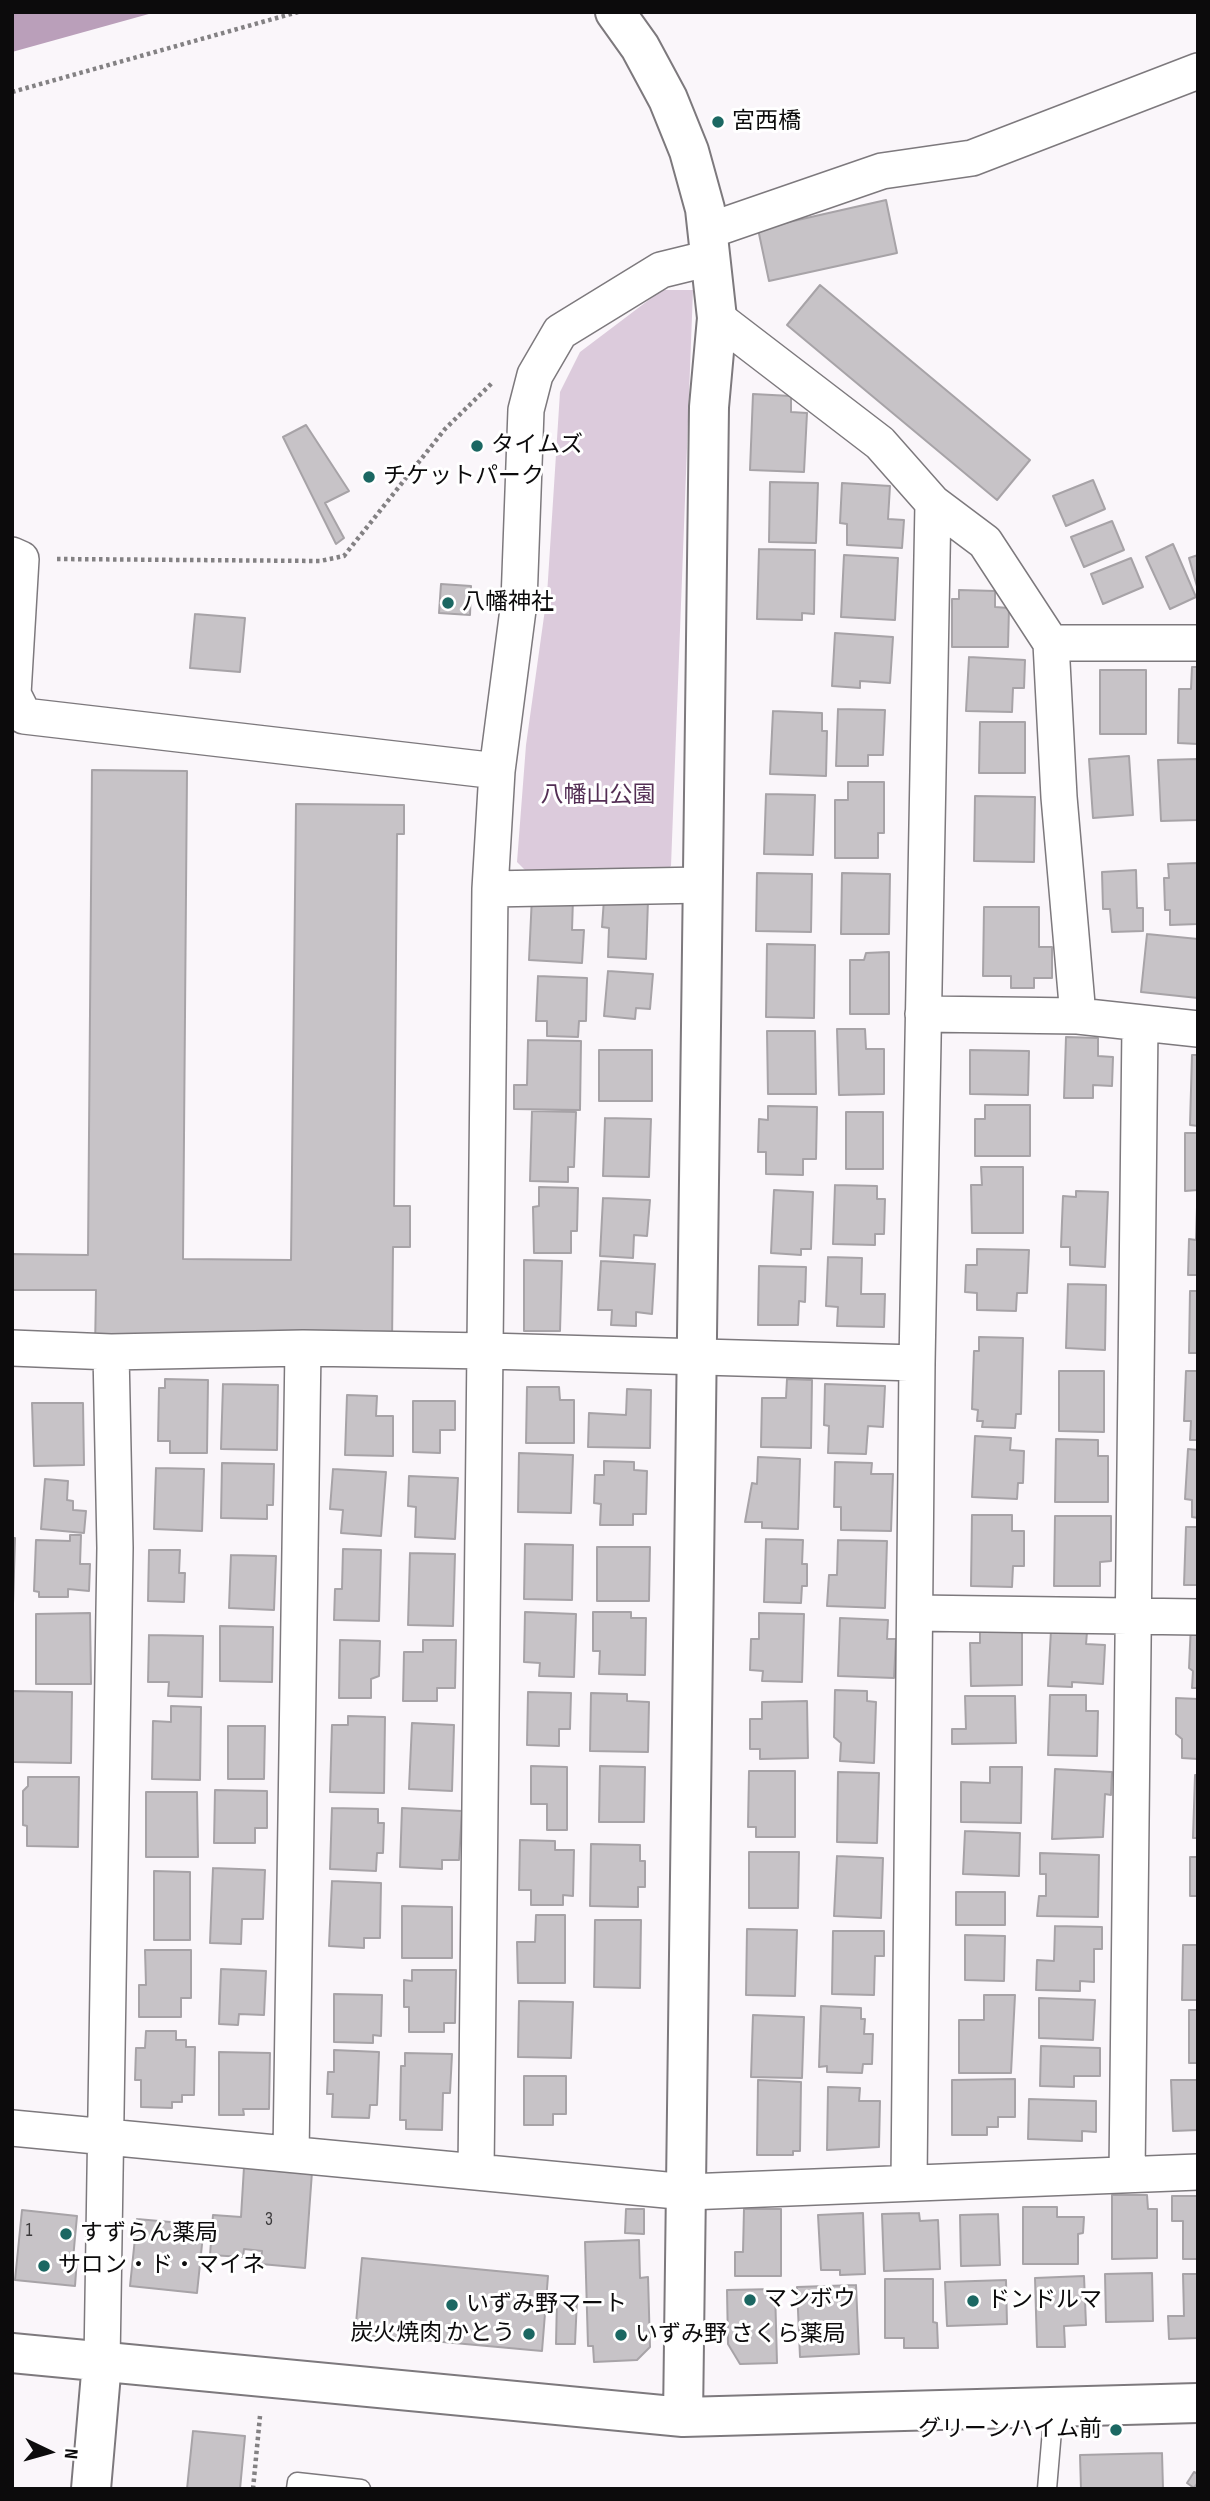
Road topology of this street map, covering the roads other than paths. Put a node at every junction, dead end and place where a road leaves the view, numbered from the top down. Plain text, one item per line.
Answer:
1 (615, 12) edge
2 (1198, 71) edge
3 (708, 233) junction
4 (717, 318) junction
5 (933, 503) junction
6 (17, 557) edge
7 (1051, 643) junction
8 (1198, 643) edge
9 (498, 771) junction
10 (704, 886) junction
11 (490, 889) junction
12 (923, 1014) junction
13 (1078, 1016) junction
14 (1140, 1025) junction
15 (1198, 1029) edge
16 (12, 1348) edge
17 (303, 1349) junction
18 (488, 1351) junction
19 (111, 1352) junction
20 (698, 1358) junction
21 (917, 1363) junction
22 (916, 1613) junction
23 (1136, 1615) junction
24 (1198, 1617) edge
25 (12, 2128) edge
26 (105, 2137) junction
27 (291, 2154) junction
28 (476, 2172) junction
29 (1198, 2172) edge
30 (1127, 2174) junction
31 (909, 2182) junction
32 (687, 2192) junction
33 (12, 2353) edge
34 (102, 2362) junction
35 (1198, 2403) edge
36 (1054, 2407) junction
37 (683, 2417) junction
38 (90, 2489) edge
39 (296, 2489) edge
40 (361, 2489) edge
41 (1047, 2489) edge

1 - 3 street
2 - 3 street
3 - 4 street
3 - 9 street
4 - 5 street
4 - 10 street
5 - 7 street
5 - 12 street
6 - 9 street
7 - 8 street
7 - 13 street
9 - 11 street
10 - 11 street
10 - 20 street
11 - 18 street
12 - 13 street
12 - 21 street
13 - 14 street
14 - 15 street
14 - 23 street
16 - 19 street
17 - 18 street
17 - 19 street
17 - 27 street
18 - 20 street
18 - 28 street
19 - 26 street
20 - 21 street
20 - 32 street
21 - 22 street
22 - 23 street
22 - 31 street
23 - 24 street
23 - 30 street
25 - 26 street
26 - 27 street
26 - 34 street
27 - 28 street
28 - 32 street
29 - 30 street
30 - 31 street
31 - 32 street
32 - 37 street
33 - 34 street
34 - 37 street
34 - 38 street
35 - 36 street
36 - 37 street
36 - 41 lane
39 - 40 lane

